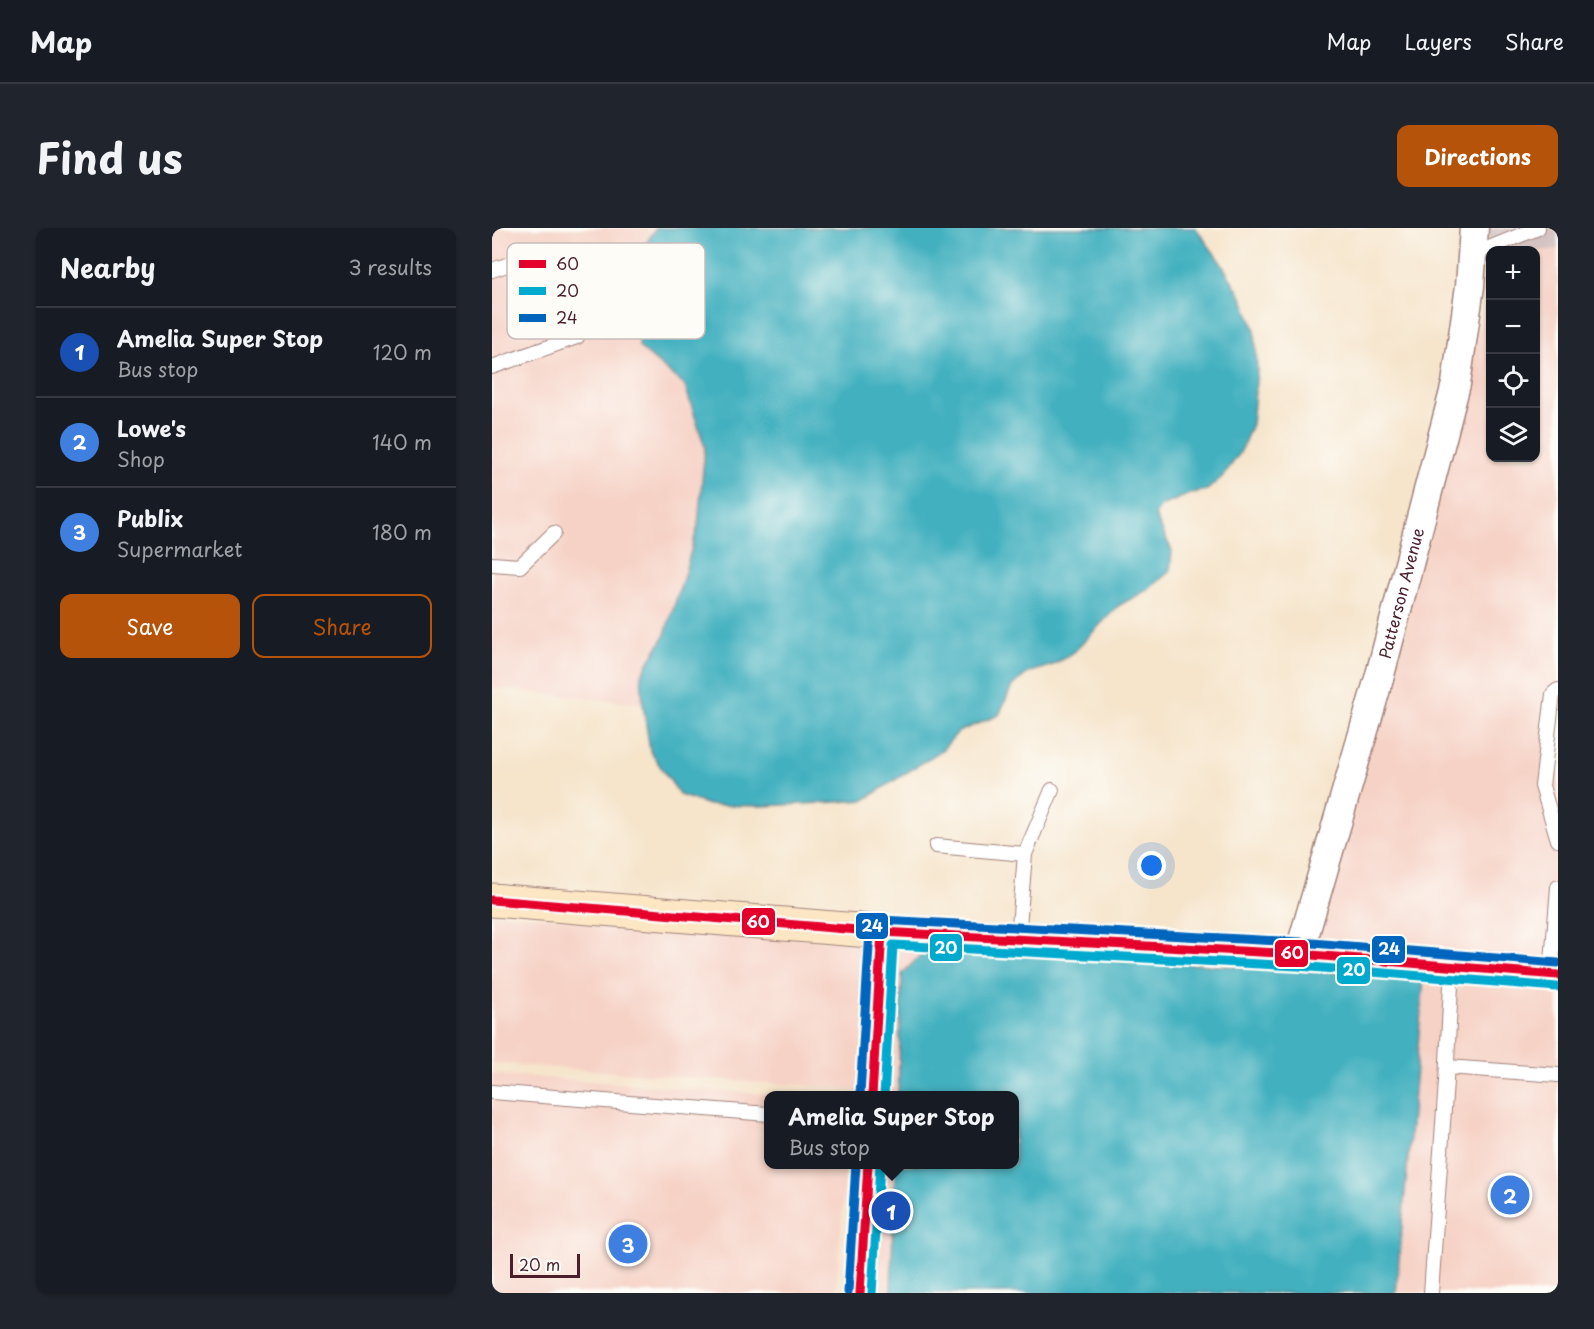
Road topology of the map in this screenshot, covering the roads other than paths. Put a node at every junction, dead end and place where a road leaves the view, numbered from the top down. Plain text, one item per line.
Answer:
1 (1538, 228) edge
2 (1473, 241) edge
3 (507, 265) edge
4 (492, 270) edge
5 (571, 339) edge
6 (492, 367) edge
7 (554, 533) dead end
8 (492, 564) edge
9 (1558, 690) edge
10 (1052, 790) dead end
11 (1558, 840) edge
12 (936, 846) dead end
13 (1025, 854) junction
14 (1558, 887) edge
15 (492, 900) edge
16 (882, 932) junction
17 (1018, 939) junction
18 (1299, 954) junction
19 (1452, 966) junction
20 (1555, 975) edge
21 (1447, 1067) junction
22 (1558, 1075) edge
23 (872, 1091) edge
24 (492, 1092) edge
25 (764, 1114) edge
26 (868, 1169) edge
27 (860, 1293) edge
28 (1431, 1293) edge

1 - 2 lane
2 - 18 street, Patterson Avenue
3 - 4 lane
5 - 6 lane
7 - 8 lane
9 - 11 lane
10 - 13 lane
12 - 13 lane
13 - 17 lane
14 - 20 lane
15 - 16 street
16 - 17 street
16 - 23 street
17 - 18 street
18 - 19 street
19 - 20 street
19 - 21 lane
21 - 22 lane
21 - 28 lane
24 - 25 lane
26 - 27 street

